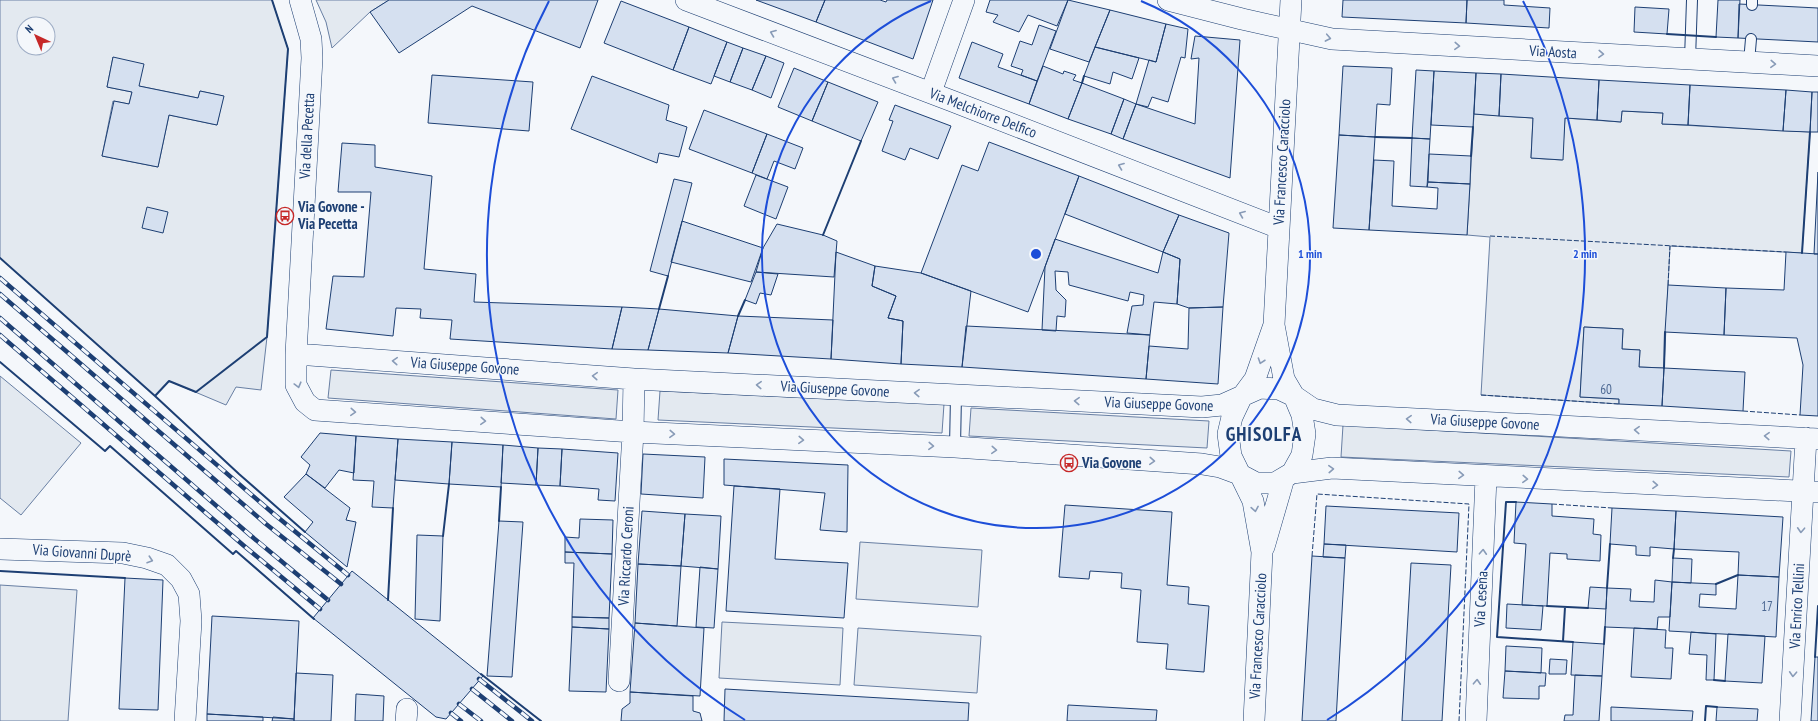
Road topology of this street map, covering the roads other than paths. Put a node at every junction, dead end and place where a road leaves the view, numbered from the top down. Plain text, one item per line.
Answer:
1 (300, 0) edge
2 (686, 0) edge
3 (964, 0) edge
4 (1168, 0) edge
5 (1292, 0) edge
6 (1692, 0) edge
7 (1290, 29) junction
8 (1751, 38) dead end
9 (1690, 59) junction
10 (1749, 62) junction
11 (1818, 66) edge
12 (931, 92) junction
13 (1278, 228) junction
14 (1274, 325) junction
15 (296, 354) junction
16 (634, 379) junction
17 (956, 395) junction
18 (1294, 396) junction
19 (1241, 398) junction
20 (633, 432) junction
21 (1812, 438) edge
22 (955, 447) junction
23 (1239, 474) junction
24 (1288, 476) junction
25 (1486, 477) junction
26 (1811, 492) edge
27 (0, 549) edge
28 (1262, 552) junction
29 (619, 681) dead end
30 (184, 721) edge
31 (1254, 721) edge
32 (1476, 721) edge
33 (1790, 721) edge

1 - 15 street, Via della Pecetta
12 -> 2 street, Via Melchiorre Delfico
3 - 12 street
4 - 7 street, Via Aosta
5 - 7 street, Via Francesco Caracciolo
6 - 9 lane
7 -> 9 street, Via Aosta
7 - 13 street, Via Francesco Caracciolo
8 - 10 lane
9 - 10 street, Via Aosta
10 -> 11 street, Via Aosta
13 -> 12 street, Via Melchiorre Delfico
13 - 14 street, Via Francesco Caracciolo
14 - 18 street, Via Francesco Caracciolo
14 -> 19 street, Via Francesco Caracciolo
16 -> 15 street, Via Giuseppe Govone
15 -> 20 street, Via della Pecetta
17 -> 16 street, Via Giuseppe Govone
16 - 20 street
19 -> 17 street, Via Giuseppe Govone
17 - 22 lane
18 - 19 street, Via Giuseppe Govone
21 -> 18 street, Via Giuseppe Govone
18 - 24 street
19 - 23 street
20 -> 22 street
20 - 29 street, Via Riccardo Ceroni
21 - 26 street, Via Enrico Tellini
22 -> 23 street
23 - 24 street
23 -> 28 street, Via Francesco Caracciolo
24 -> 25 street
24 - 28 street, Via Francesco Caracciolo
25 -> 26 street
32 -> 25 street, Via Cesena
26 -> 33 street, Via Enrico Tellini
27 -> 30 street, Via Giovanni Duprè
28 - 31 street, Via Francesco Caracciolo

